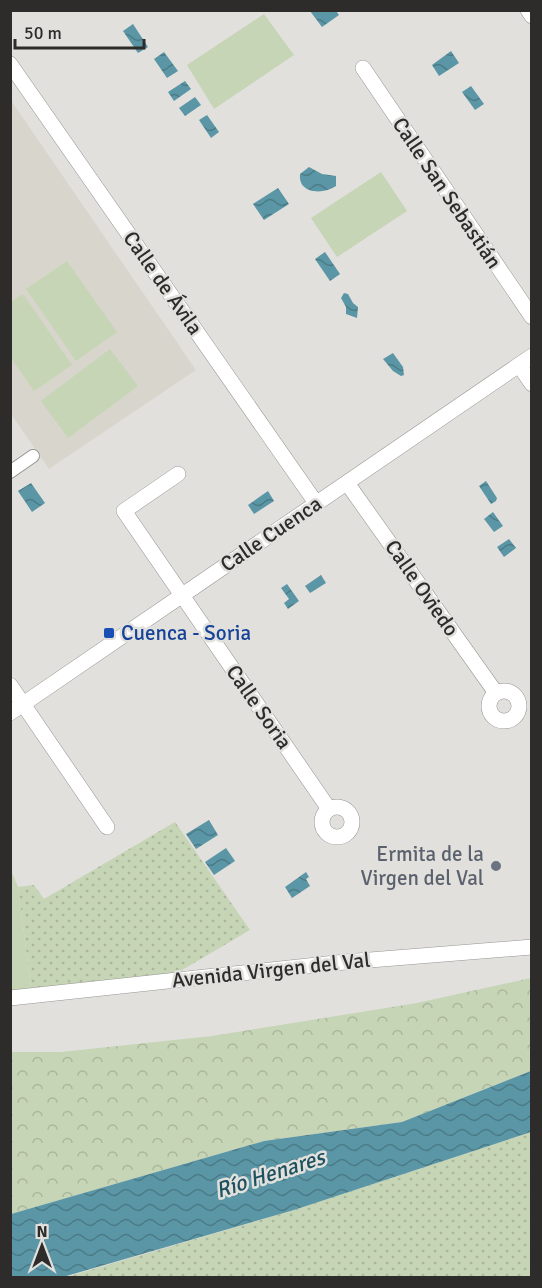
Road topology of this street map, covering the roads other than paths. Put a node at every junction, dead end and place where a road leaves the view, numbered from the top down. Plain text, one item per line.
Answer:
1 (528, 10) edge
2 (531, 16) edge
3 (10, 64) edge
4 (363, 68) dead end
5 (531, 317) edge
6 (525, 361) edge
7 (531, 384) edge
8 (33, 456) dead end
9 (10, 472) edge
10 (178, 474) dead end
11 (347, 483) junction
12 (316, 503) junction
13 (182, 596) junction
14 (10, 685) edge
15 (496, 693) dead end
16 (24, 704) junction
17 (10, 713) edge
18 (329, 809) dead end
19 (107, 827) dead end
20 (531, 947) edge
21 (10, 998) edge

1 - 2 street
3 - 12 street, Calle de Ávila
4 - 5 street, Calle San Sebastián
6 - 7 street
6 - 11 street, Calle Cuenca
8 - 9 street
10 - 13 street, Calle Soria
11 - 12 street, Calle Cuenca
11 - 15 street, Calle Oviedo
12 - 13 street, Calle Cuenca
13 - 16 street, Calle Cuenca
13 - 18 street, Calle Soria
14 - 16 street
16 - 17 street, Calle Cuenca
16 - 19 street
20 - 21 street, Avenida Virgen del Val

